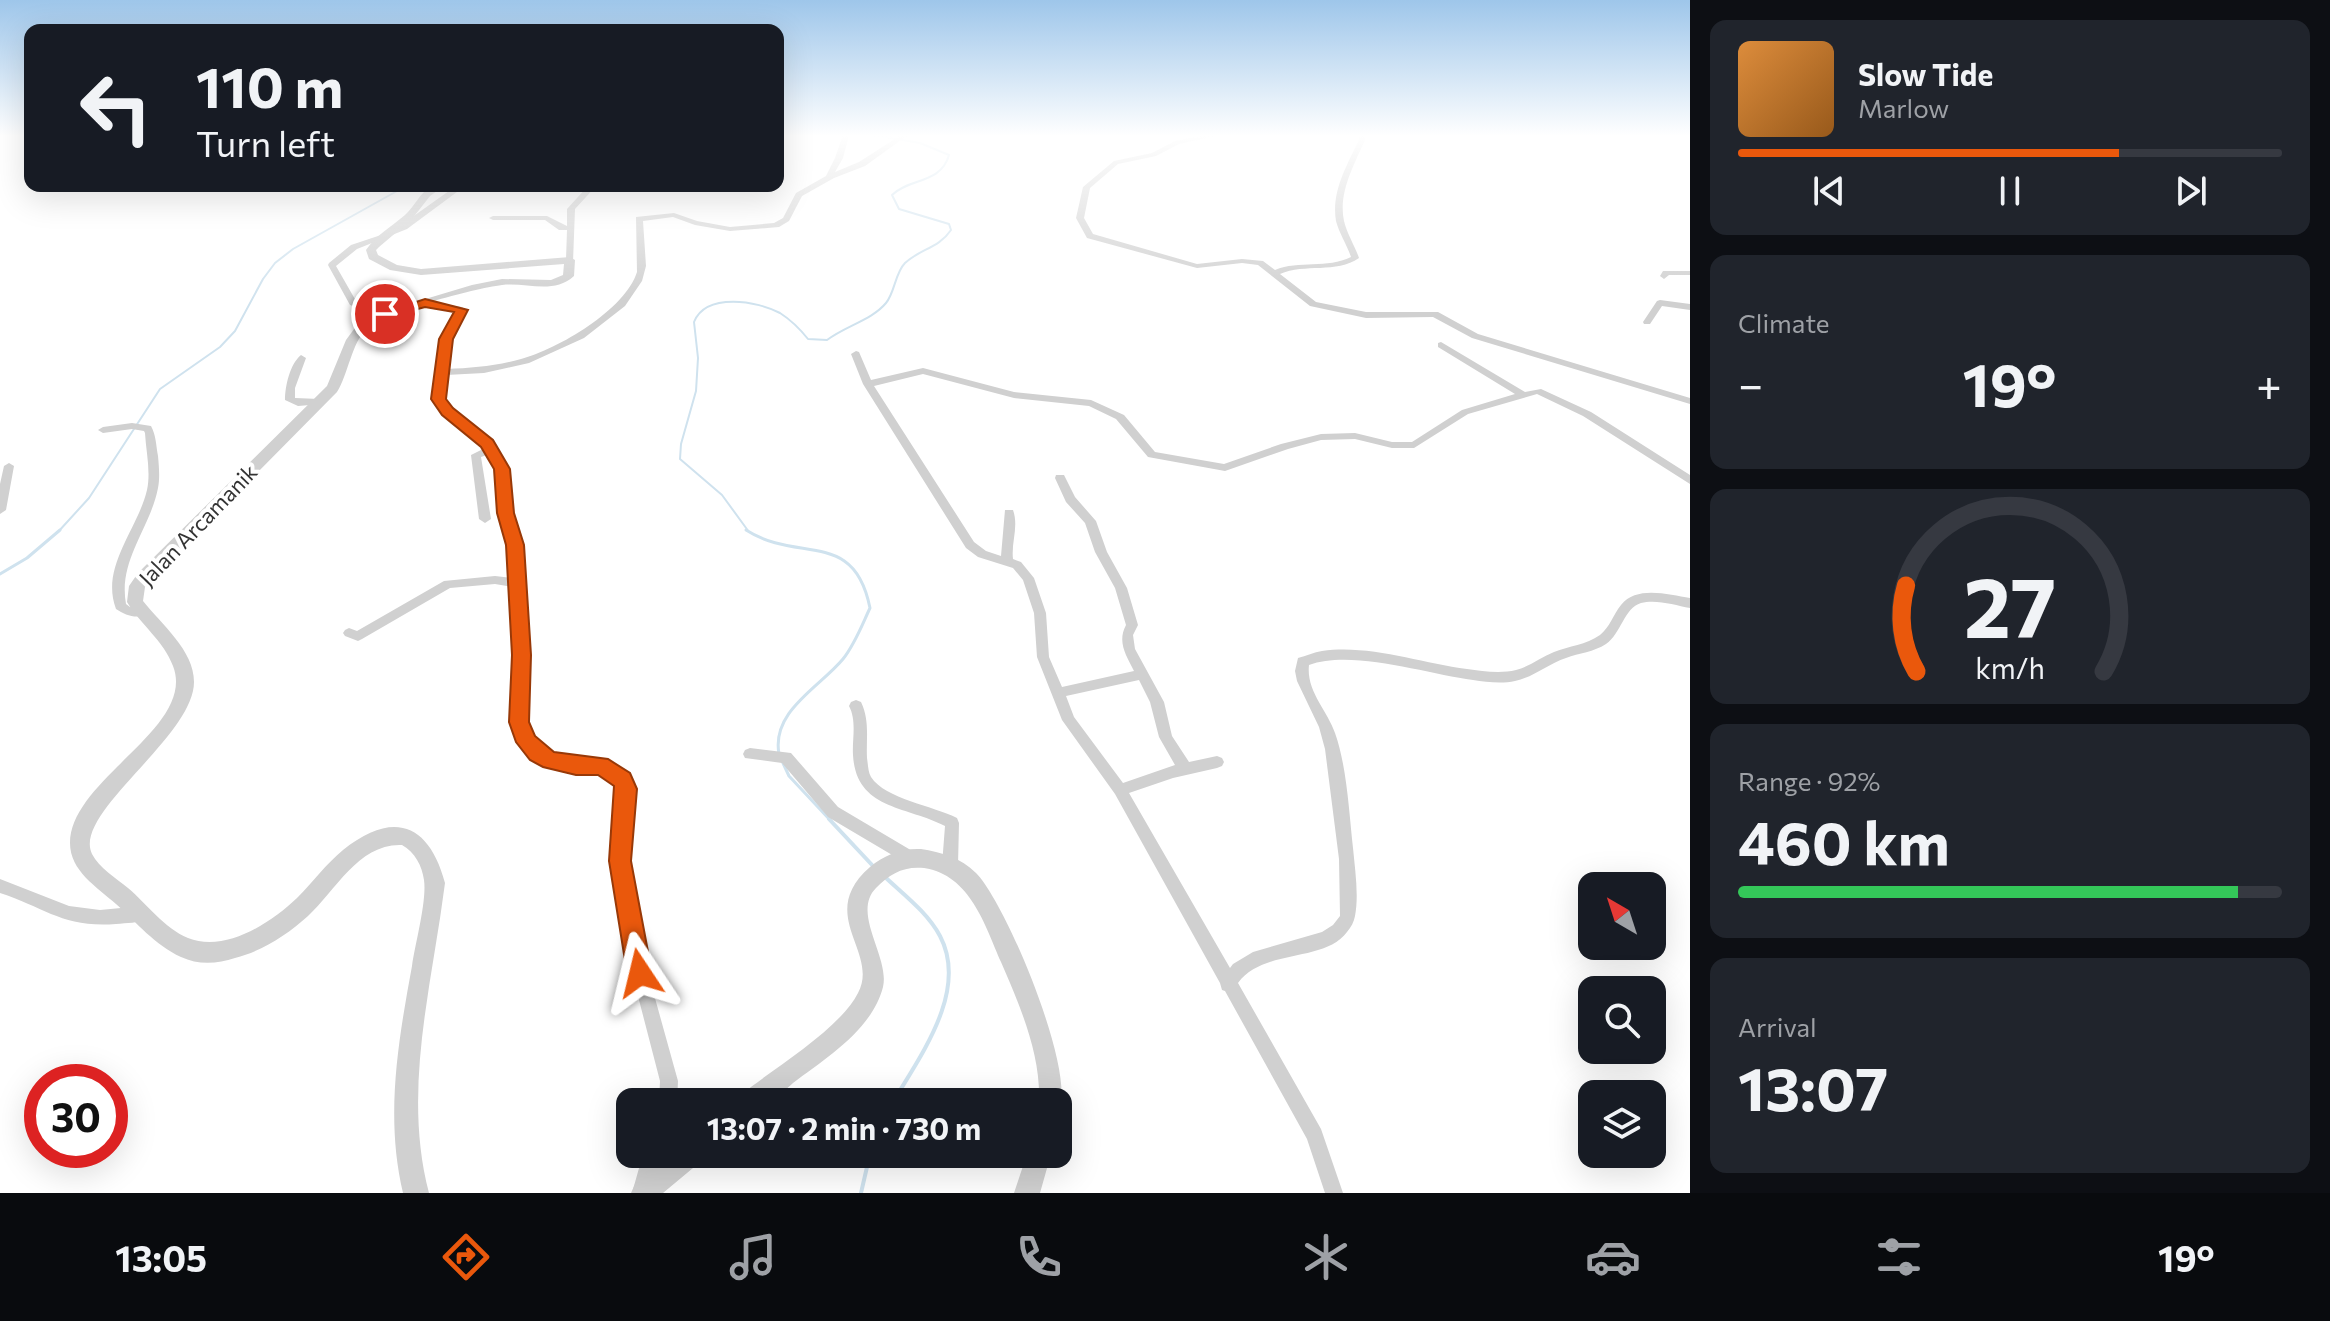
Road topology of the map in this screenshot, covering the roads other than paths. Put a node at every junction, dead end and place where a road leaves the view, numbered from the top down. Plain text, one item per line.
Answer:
1 (807, 191) edge
2 (1086, 191) edge
3 (1342, 191) edge
4 (426, 192) edge
5 (453, 192) edge
6 (587, 192) edge
7 (493, 218) dead end
8 (569, 228) junction
9 (388, 233) junction
10 (570, 260) junction
11 (1275, 273) junction
12 (1690, 273) edge
13 (1664, 276) dead end
14 (425, 303) junction
15 (1690, 307) edge
16 (385, 314) junction
17 (1647, 322) dead end
18 (1441, 345) dead end
19 (856, 354) dead end
20 (301, 358) dead end
21 (441, 372) junction
22 (868, 384) junction
23 (1523, 395) junction
24 (1690, 401) edge
25 (319, 402) junction
26 (103, 430) dead end
27 (492, 449) junction
28 (9, 466) dead end
29 (1060, 478) dead end
30 (1690, 480) edge
31 (0, 510) edge
32 (1009, 513) dead end
33 (485, 519) dead end
34 (1007, 561) junction
35 (518, 583) junction
36 (1690, 603) edge
37 (142, 612) junction
38 (349, 633) dead end
39 (1143, 674) junction
40 (1057, 693) junction
41 (856, 706) dead end
42 (750, 754) dead end
43 (1217, 762) dead end
44 (1185, 769) junction
45 (1120, 790) junction
46 (909, 857) junction
47 (950, 865) junction
48 (0, 886) edge
49 (142, 914) junction
50 (1228, 984) junction
51 (669, 1088) edge
52 (767, 1088) edge
53 (1052, 1088) edge
54 (649, 1168) edge
55 (673, 1168) edge
56 (1035, 1168) edge
57 (416, 1193) edge
58 (643, 1193) edge
59 (1027, 1193) edge
60 (1334, 1193) edge

1 - 21 street
2 - 11 street
3 - 11 street
4 - 9 street
5 - 9 street
6 - 8 street
7 - 8 street
8 - 10 street
9 - 10 street
9 - 16 street
10 - 14 street, Jalan Arcamanik
11 - 24 street
12 - 13 street
14 - 16 street, Jalan Arcamanik
14 - 21 street
15 - 17 street
16 - 25 street, Jalan Arcamanik
18 - 23 street
19 - 22 street
20 - 25 street
21 - 27 street
22 - 23 street
22 - 34 street
23 - 30 street
25 - 37 street, Jalan Arcamanik
26 - 37 street
27 - 33 street
27 - 35 street
28 - 31 street
29 - 39 street
32 - 34 street
34 - 40 street
35 - 38 street
35 - 51 street
36 - 50 street
37 - 49 street, Jalan Arcamanik
39 - 40 street
39 - 44 street
40 - 45 street
41 - 47 street
42 - 46 street
43 - 44 street
44 - 45 street
45 - 50 street
46 - 47 street
46 - 52 street
47 - 53 street
48 - 49 street
49 - 57 street, Jalan Arcamanik
50 - 60 street
54 - 58 street
55 - 58 street
56 - 59 street

